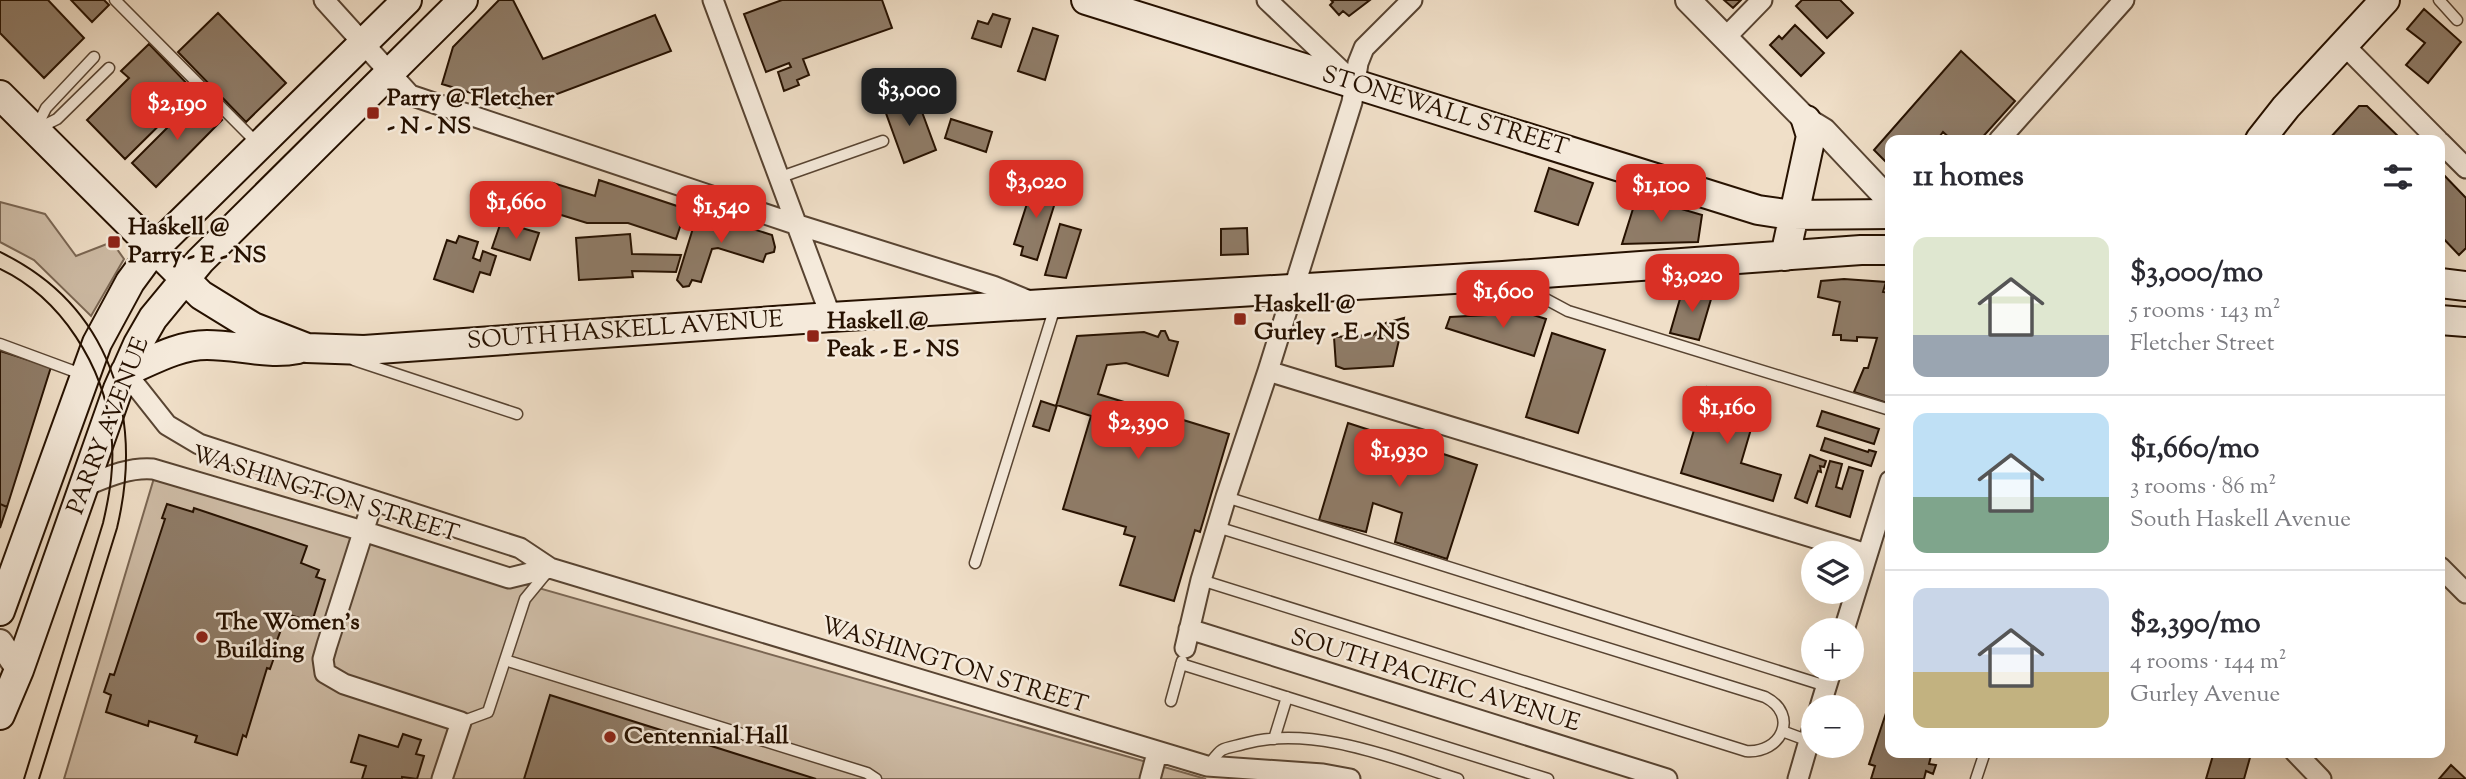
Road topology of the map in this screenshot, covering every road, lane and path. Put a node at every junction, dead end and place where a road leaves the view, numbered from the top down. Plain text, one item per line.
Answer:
1 (115, 0) edge
2 (324, 0) edge
3 (406, 0) edge
4 (463, 0) edge
5 (713, 0) edge
6 (1086, 0) edge
7 (1267, 0) edge
8 (1412, 0) edge
9 (1688, 0) edge
10 (1762, 0) edge
11 (2124, 0) edge
12 (2385, 0) edge
13 (2439, 0) edge
14 (2457, 20) dead end
15 (1725, 38) junction
16 (364, 44) junction
17 (2344, 45) junction
18 (94, 57) dead end
19 (109, 68) dead end
20 (389, 73) junction
21 (1355, 84) junction
22 (0, 95) edge
23 (2287, 107) junction
24 (1805, 120) junction
25 (35, 130) junction
26 (2003, 135) edge
27 (2251, 135) edge
28 (2264, 135) edge
29 (2433, 135) edge
30 (884, 141) dead end
31 (260, 146) junction
32 (2445, 147) edge
33 (2466, 168) edge
34 (779, 178) junction
35 (1885, 196) edge
36 (1885, 214) edge
37 (1792, 215) junction
38 (795, 224) junction
39 (155, 248) junction
40 (1885, 250) edge
41 (1785, 256) junction
42 (1503, 276) junction
43 (185, 279) junction
44 (2445, 284) edge
45 (2466, 286) edge
46 (1294, 287) junction
47 (1048, 305) junction
48 (831, 317) junction
49 (2445, 320) edge
50 (2466, 322) edge
51 (0, 344) edge
52 (313, 348) junction
53 (1268, 371) junction
54 (125, 372) junction
55 (84, 375) junction
56 (1885, 408) edge
57 (517, 414) dead end
58 (85, 486) junction
59 (1226, 497) junction
60 (1885, 497) edge
61 (373, 501) junction
62 (1217, 527) junction
63 (363, 531) junction
64 (1867, 554) junction
65 (975, 564) dead end
66 (550, 568) junction
67 (2445, 572) edge
68 (1201, 580) junction
69 (2466, 593) edge
70 (0, 611) edge
71 (1848, 618) edge
72 (0, 642) edge
73 (1185, 647) junction
74 (505, 660) junction
75 (1801, 669) edge
76 (19, 670) junction
77 (1287, 698) junction
78 (1171, 701) dead end
79 (0, 715) edge
80 (461, 722) junction
81 (1782, 731) junction
82 (1801, 733) edge
83 (1274, 739) junction
84 (1157, 753) junction
85 (1804, 758) edge
86 (1982, 758) edge
87 (2301, 758) edge
88 (1207, 766) junction
89 (442, 779) edge
90 (876, 779) edge
91 (1150, 779) edge
92 (1350, 779) edge
93 (1458, 779) edge
94 (1548, 779) edge
95 (1667, 779) edge
96 (1798, 779) edge
97 (1976, 779) edge
98 (2321, 779) edge

1 - 31 lane
2 - 16 street
3 - 16 main road, PARRY AVENUE
4 - 20 main road, PARRY AVENUE
5 - 34 street
6 - 21 main road, STONEWALL STREET
7 - 21 street
8 - 21 street
9 - 15 street
10 - 15 street
11 - 26 street
12 - 17 main road
13 - 14 lane
15 - 24 street
16 - 20 street
16 - 31 main road, PARRY AVENUE
17 - 23 main road
17 - 29 street
18 - 25 lane
19 - 25 lane
20 - 38 street
20 - 43 main road, PARRY AVENUE
21 - 37 main road, STONEWALL STREET
21 - 46 street
22 - 25 main road, SOUTH HASKELL AVENUE
23 - 27 main road
23 - 28 main road
24 - 35 street
24 - 37 main road
25 - 39 main road, SOUTH HASKELL AVENUE
30 - 34 lane
31 - 39 main road, PARRY AVENUE
32 - 33 street
34 - 38 street
36 - 37 main road, STONEWALL STREET
37 - 41 main road
38 - 47 street
38 - 48 street
39 - 43 main road, SOUTH HASKELL AVENUE
39 - 55 main road, PARRY AVENUE
40 - 41 main road, SOUTH HASKELL AVENUE
41 - 42 main road, SOUTH HASKELL AVENUE
42 - 46 main road, SOUTH HASKELL AVENUE
42 - 56 lane
43 - 52 main road, SOUTH HASKELL AVENUE
43 - 54 main road, PARRY AVENUE
44 - 45 main road
46 - 47 main road, SOUTH HASKELL AVENUE
46 - 53 street
47 - 48 main road, SOUTH HASKELL AVENUE
47 - 65 lane
48 - 52 main road, SOUTH HASKELL AVENUE
49 - 50 main road
51 - 55 lane
52 - 54 main road
52 - 57 lane
53 - 59 street
53 - 64 street
54 - 58 main road, PARRY AVENUE
54 - 61 street, WASHINGTON STREET
55 - 70 main road, PARRY AVENUE
58 - 63 street, WASHINGTON STREET
58 - 76 main road, PARRY AVENUE
59 - 62 street
59 - 75 lane
60 - 64 street
61 - 63 street
61 - 66 street, WASHINGTON STREET
62 - 68 street
62 - 81 lane
63 - 66 street, WASHINGTON STREET
63 - 80 street
64 - 71 street
66 - 74 lane
66 - 84 street, WASHINGTON STREET
67 - 69 street
68 - 73 street
68 - 81 lane
72 - 76 street
73 - 77 lane
73 - 78 lane
73 - 95 street, SOUTH PACIFIC AVENUE
74 - 80 lane
74 - 90 lane
76 - 79 main road, PARRY AVENUE
77 - 83 lane
77 - 94 lane
80 - 89 street
81 - 82 lane
83 - 88 lane
83 - 93 lane
84 - 88 street, WASHINGTON STREET
84 - 91 street
85 - 96 street
86 - 97 lane
87 - 98 street
88 - 92 street, WASHINGTON STREET

